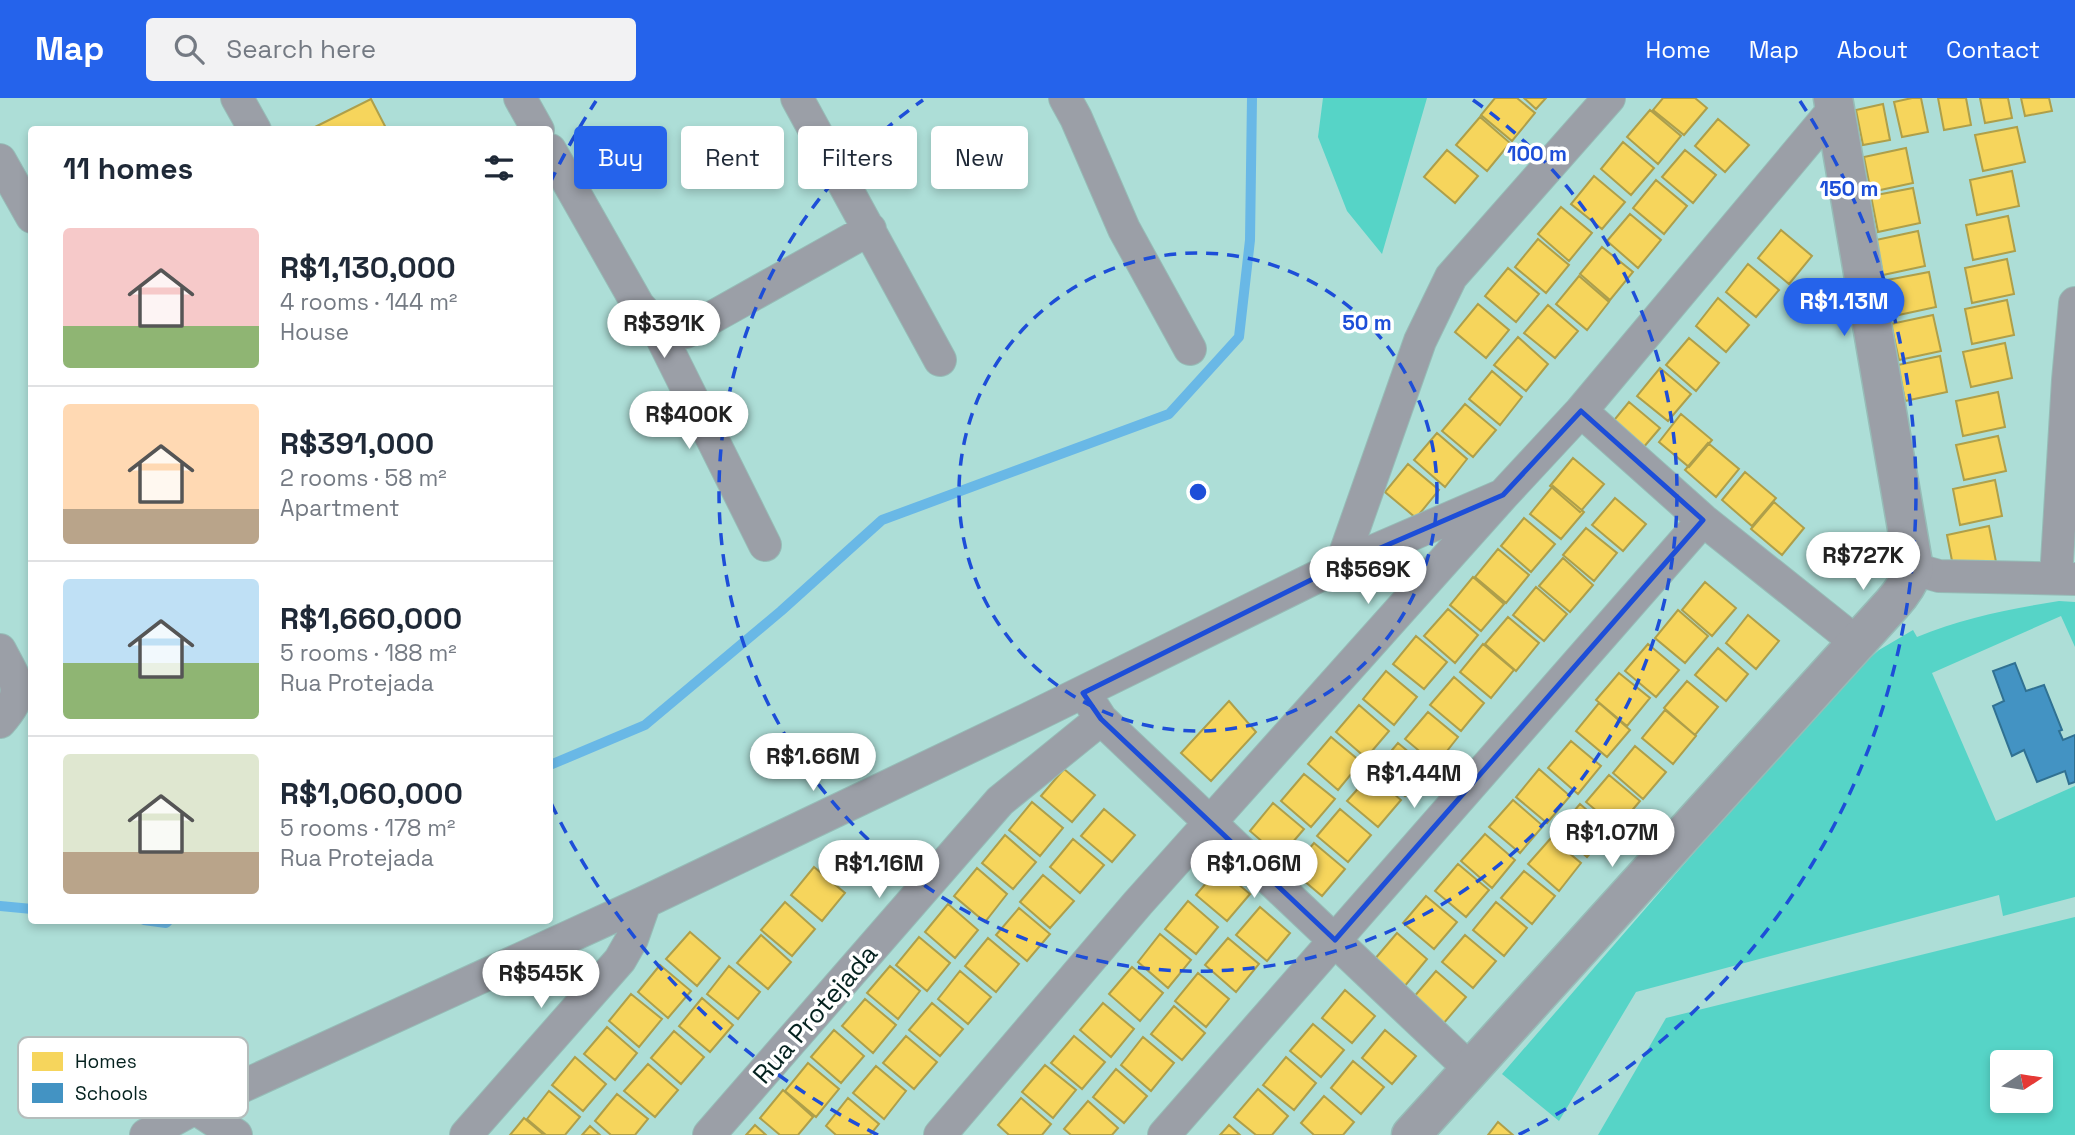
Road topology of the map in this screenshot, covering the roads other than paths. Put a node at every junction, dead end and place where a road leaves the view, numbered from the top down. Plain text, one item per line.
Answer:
1 (237, 98) edge
2 (520, 98) edge
3 (797, 98) edge
4 (1609, 98) edge
5 (1834, 103) edge
6 (1080, 105) edge
7 (253, 126) edge
8 (536, 126) edge
9 (553, 155) edge
10 (0, 160) edge
11 (28, 210) edge
12 (870, 229) junction
13 (2075, 303) edge
14 (660, 334) junction
15 (1190, 349) dead end
16 (940, 360) dead end
17 (2071, 380) edge
18 (1581, 411) junction
19 (1503, 495) junction
20 (1703, 520) junction
21 (765, 545) dead end
22 (1341, 565) junction
23 (1914, 569) junction
24 (2066, 578) edge
25 (1856, 642) junction
26 (0, 650) edge
27 (1083, 693) junction
28 (1101, 719) junction
29 (0, 722) edge
30 (1210, 822) junction
31 (645, 902) junction
32 (1335, 940) junction
33 (1471, 1069) junction
34 (248, 1084) edge
35 (177, 1118) edge
36 (210, 1118) edge
37 (146, 1135) edge
38 (236, 1135) edge
39 (466, 1135) edge
40 (709, 1135) edge
41 (940, 1135) edge
42 (1164, 1135) edge
43 (1410, 1135) edge

1 - 7 street
2 - 8 street
3 - 12 street
4 - 22 street
5 - 18 street
5 - 23 street
6 - 15 street
9 - 14 street
10 - 11 street
12 - 14 street
12 - 16 street
13 - 17 street
14 - 21 street
17 - 24 street
18 - 19 street
18 - 20 street
19 - 22 street
19 - 30 street
20 - 25 street
20 - 32 street
22 - 27 street
23 - 24 street
23 - 25 street
25 - 33 street
26 - 29 street
27 - 28 street
27 - 31 street
28 - 30 street
28 - 40 street, Rua Protejada
30 - 32 street
30 - 41 street
31 - 34 street
31 - 39 street
32 - 33 street
32 - 42 street
33 - 43 street
35 - 37 street
36 - 38 street

